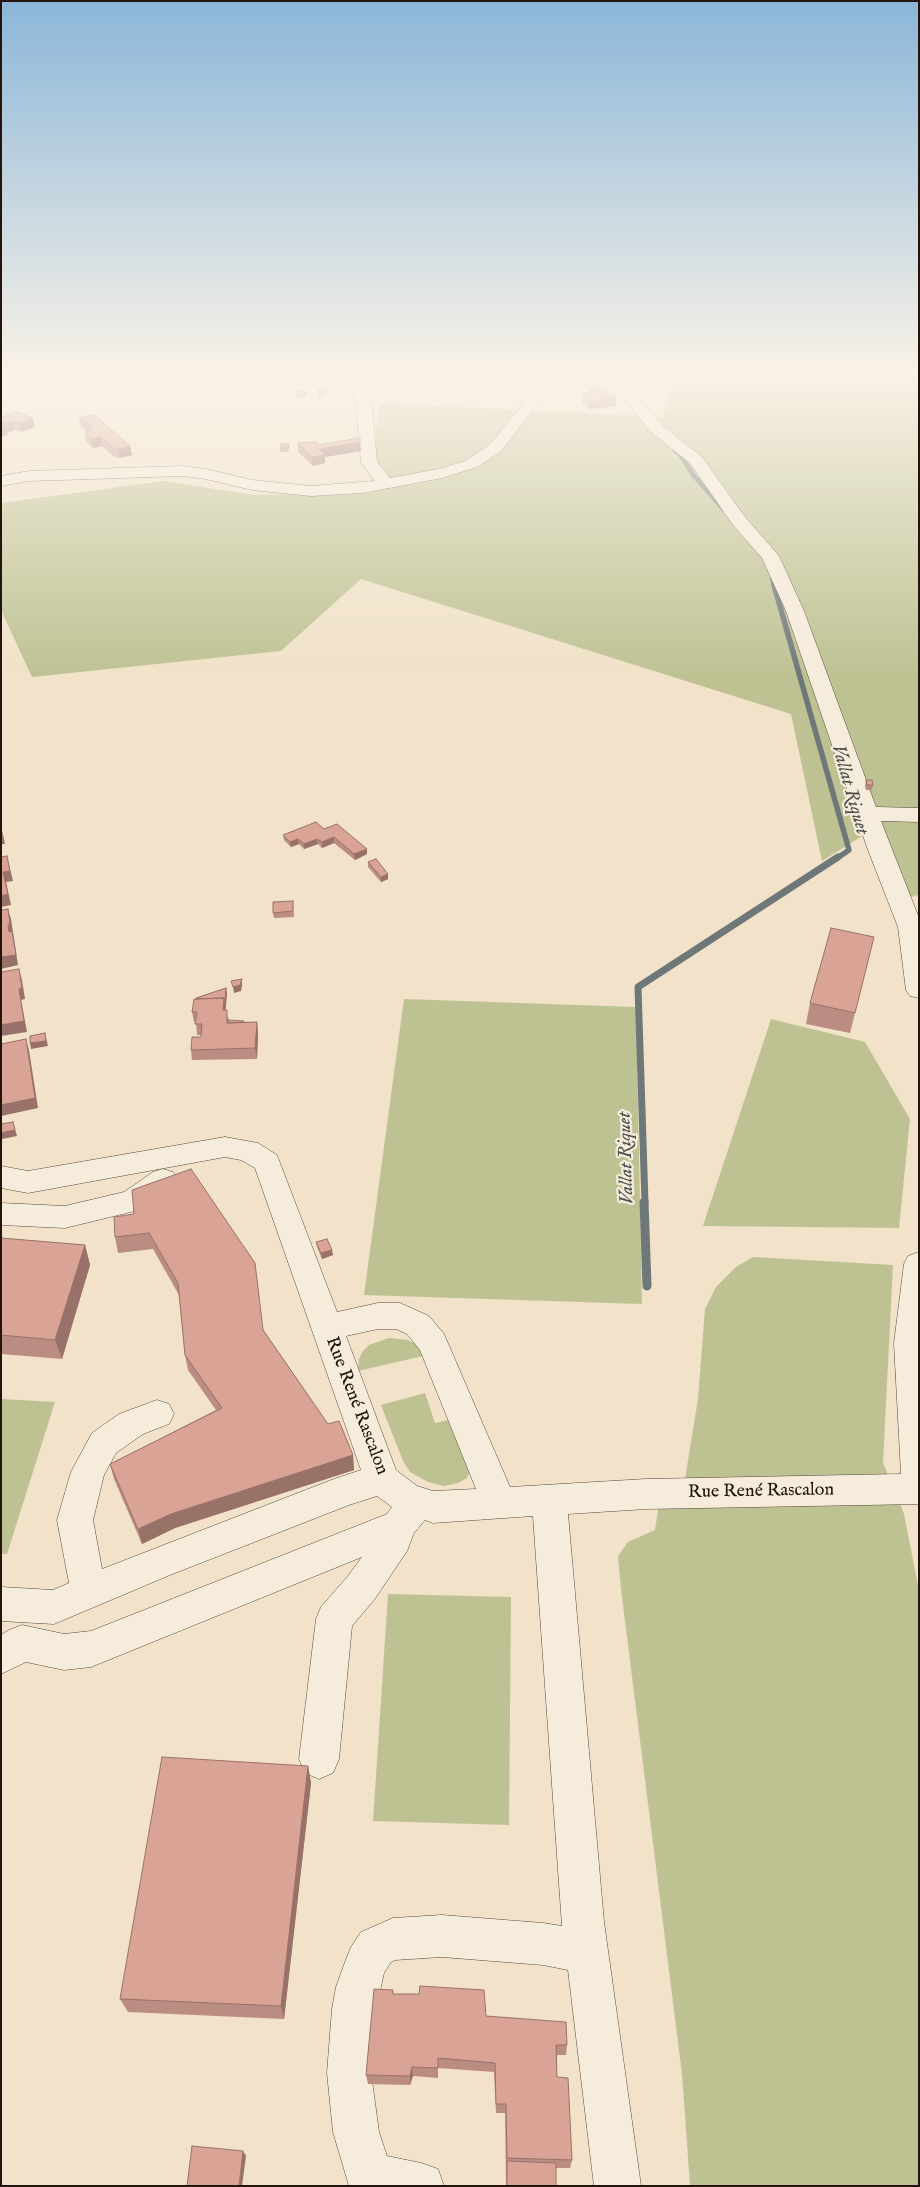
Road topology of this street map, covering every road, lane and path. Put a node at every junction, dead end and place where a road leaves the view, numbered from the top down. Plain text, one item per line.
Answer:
1 (150, 472) edge
2 (191, 472) edge
3 (376, 472) edge
4 (441, 472) edge
5 (705, 472) edge
6 (1, 481) edge
7 (385, 483) junction
8 (867, 814) junction
9 (919, 814) edge
10 (917, 964) edge
11 (919, 990) edge
12 (175, 1156) junction
13 (1, 1178) edge
14 (1, 1214) edge
15 (919, 1264) edge
16 (327, 1327) junction
17 (157, 1414) dead end
18 (918, 1461) edge
19 (382, 1480) junction
20 (919, 1489) edge
21 (549, 1499) junction
22 (499, 1503) junction
23 (408, 1513) junction
24 (89, 1592) junction
25 (1, 1604) edge
26 (1, 1656) edge
27 (320, 1759) dead end
28 (586, 1952) junction
29 (372, 2181) edge
30 (421, 2186) edge
31 (618, 2186) edge

1 - 6 street
2 - 7 street
3 - 7 street
4 - 7 street
5 - 8 street
8 - 9 street
8 - 10 street
10 - 11 street
12 - 13 street, Rue René Rascalon
12 - 14 street
12 - 16 street, Rue René Rascalon
15 - 18 street
16 - 19 street, Rue René Rascalon
16 - 22 street
17 - 24 street
19 - 23 street, Rue René Rascalon
19 - 24 street
20 - 21 street, Rue René Rascalon
21 - 22 street, Rue René Rascalon
21 - 28 street
22 - 23 street, Rue René Rascalon
23 - 26 street
23 - 27 street
24 - 25 street
28 - 29 street
28 - 31 street
29 - 30 street

